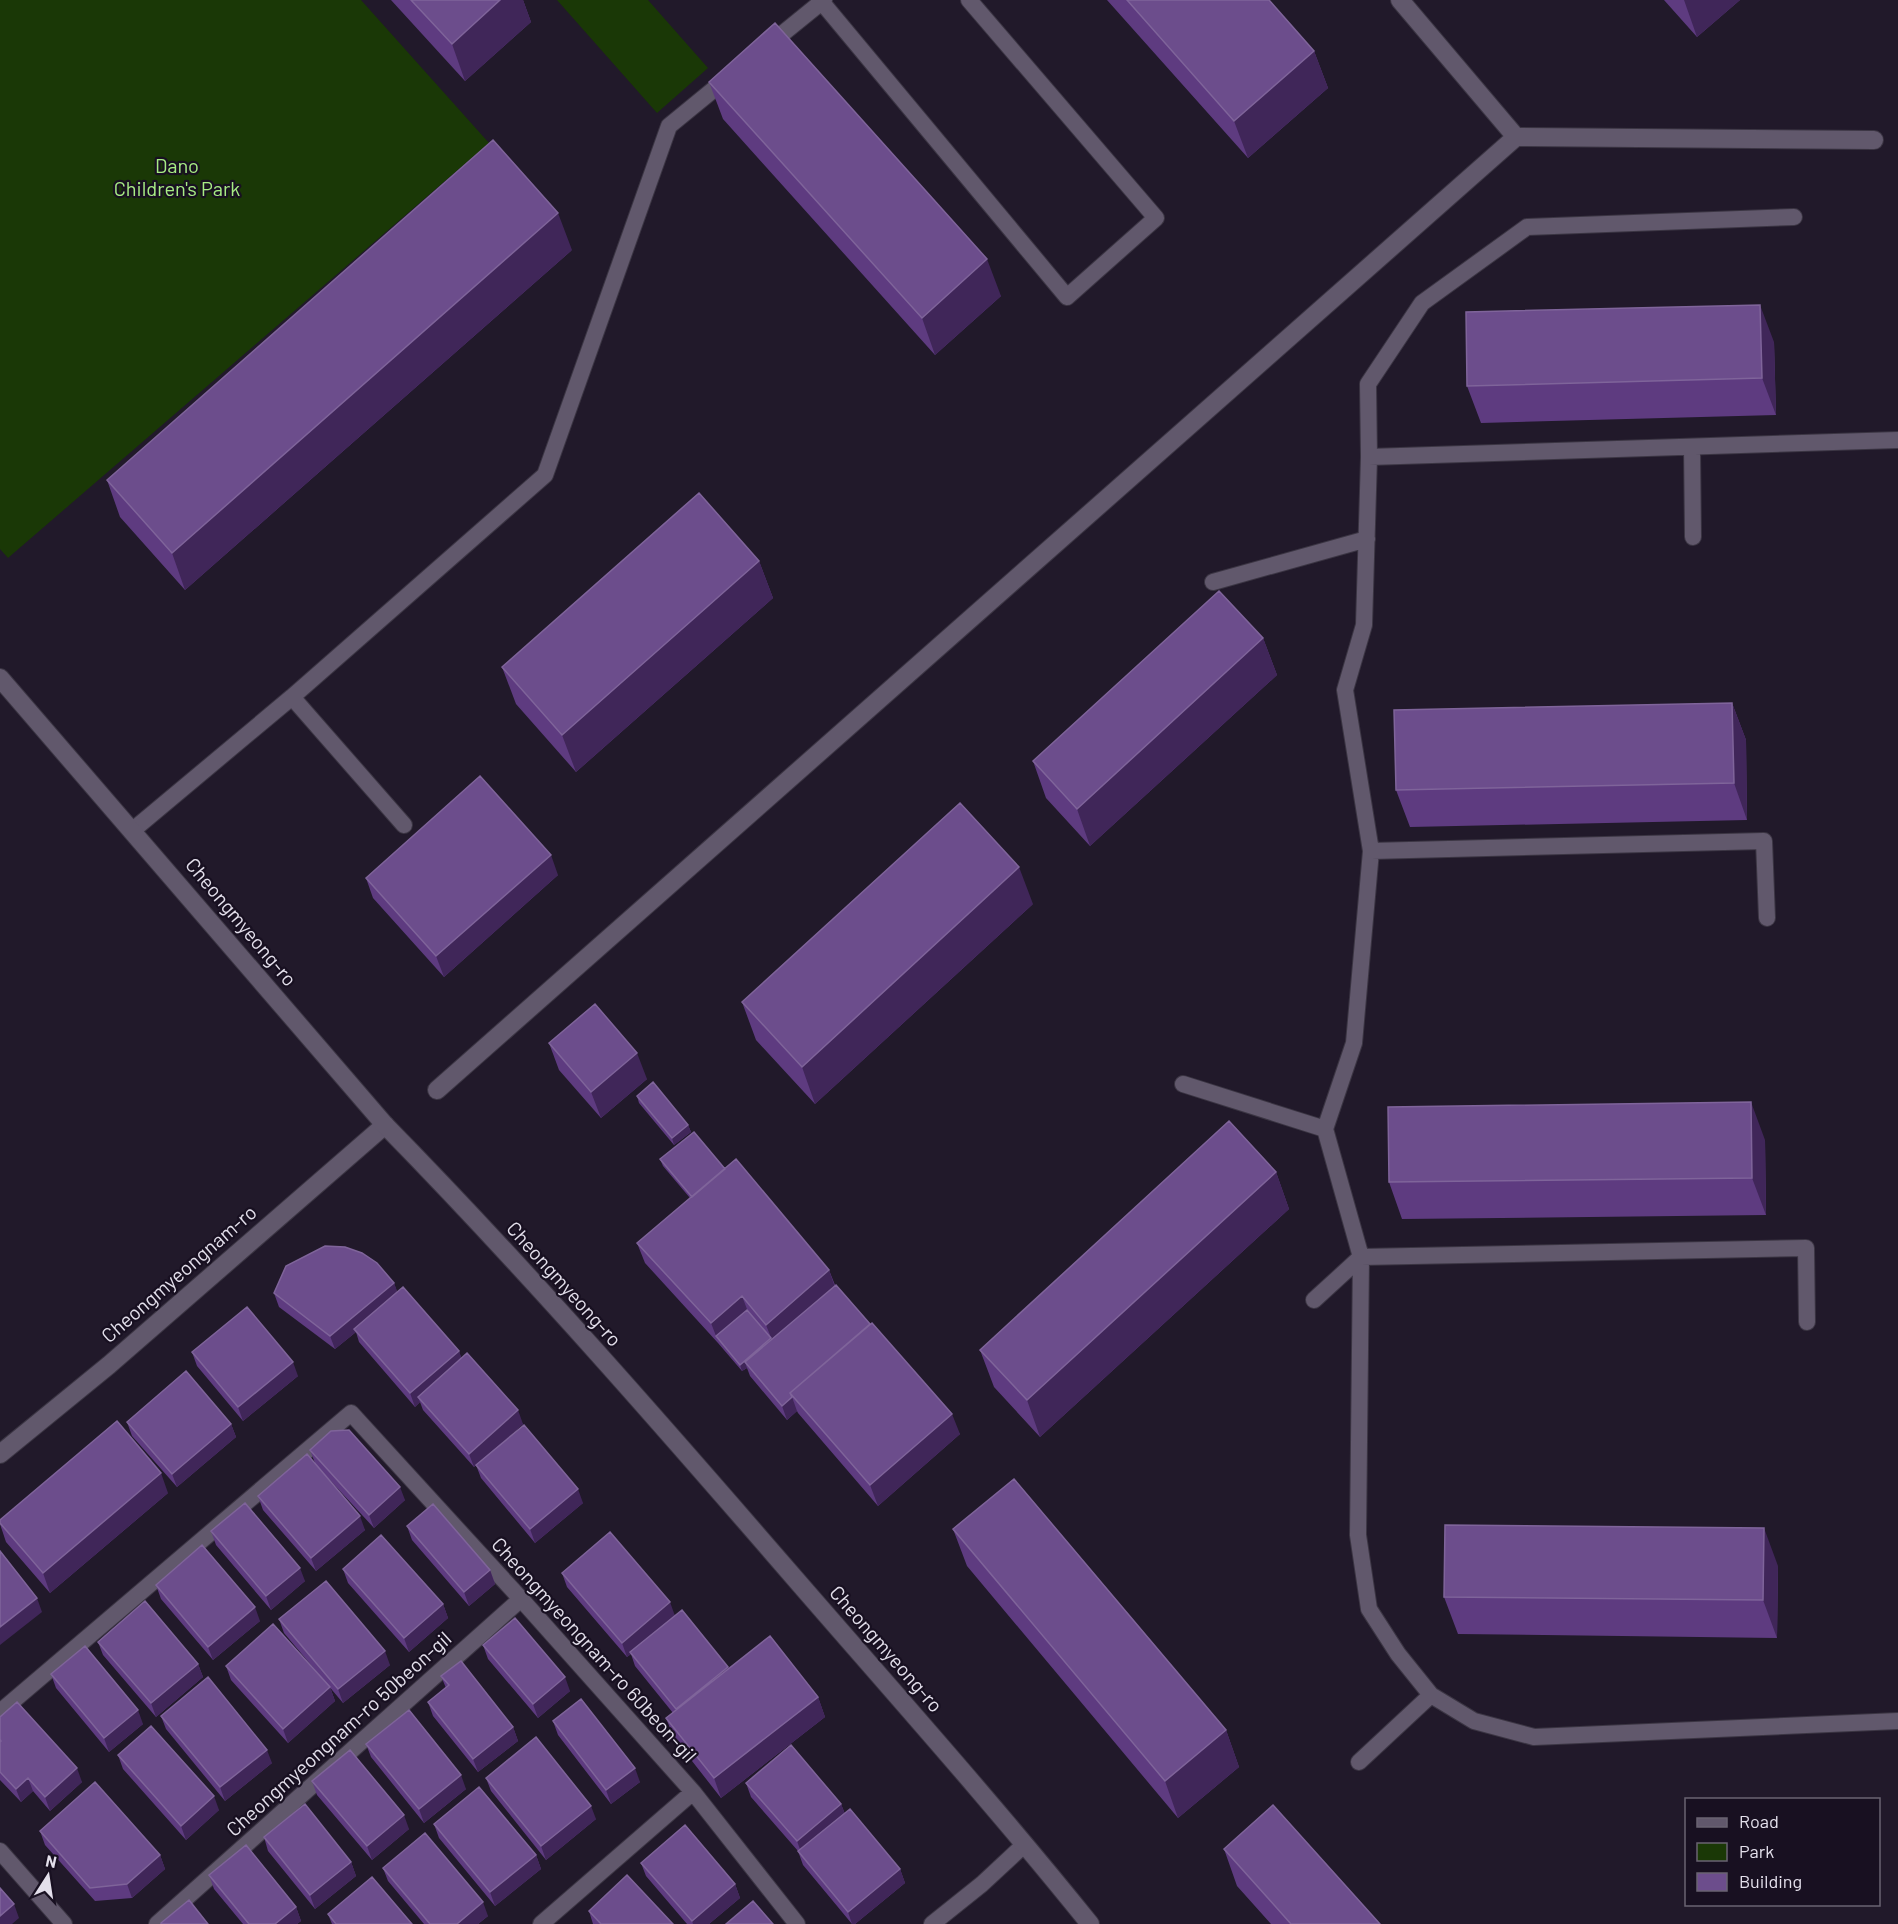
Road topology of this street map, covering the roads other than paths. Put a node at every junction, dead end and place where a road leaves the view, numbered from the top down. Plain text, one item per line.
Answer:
1 (969, 0) edge
2 (1400, 0) edge
3 (822, 1) edge
4 (1516, 137) junction
5 (1874, 140) dead end
6 (1794, 217) dead end
7 (1898, 440) edge
8 (1692, 447) junction
9 (1369, 457) junction
10 (1693, 537) dead end
11 (1366, 539) junction
12 (1213, 582) dead end
13 (0, 678) edge
14 (292, 697) junction
15 (404, 825) dead end
16 (133, 830) junction
17 (1371, 851) junction
18 (1767, 918) dead end
19 (1183, 1084) dead end
20 (437, 1090) dead end
21 (385, 1125) junction
22 (1325, 1129) junction
23 (1361, 1257) junction
24 (1314, 1300) dead end
25 (1807, 1322) dead end
26 (0, 1454) edge
27 (521, 1599) junction
28 (1431, 1695) junction
29 (0, 1712) edge
30 (1898, 1721) edge
31 (1359, 1762) dead end
32 (693, 1792) junction
33 (1025, 1844) junction
34 (0, 1851) edge
35 (64, 1924) edge
36 (157, 1924) edge
37 (541, 1924) edge
38 (797, 1924) edge
39 (932, 1924) edge
40 (1090, 1924) edge

1 - 3 lane
2 - 4 street
3 - 14 lane
4 - 5 street
4 - 20 street
6 - 9 lane
7 - 8 lane
8 - 9 lane
8 - 10 lane
9 - 11 lane
11 - 12 lane
11 - 17 lane
13 - 16 street, Cheongmyeong-ro
14 - 15 lane
14 - 16 lane
16 - 21 street, Cheongmyeong-ro
17 - 18 lane
17 - 22 lane
19 - 22 lane
21 - 26 street, Cheongmyeongnam-ro
21 - 33 street, Cheongmyeong-ro
22 - 23 lane
23 - 24 lane
23 - 25 lane
23 - 28 lane
27 - 29 lane, Cheongmyeongnam-ro 60beon-gil
27 - 32 lane, Cheongmyeongnam-ro 60beon-gil
27 - 36 lane, Cheongmyeongnam-ro 50beon-gil
28 - 30 lane
28 - 31 lane
32 - 37 lane
32 - 38 lane, Cheongmyeongnam-ro 60beon-gil
33 - 39 lane
33 - 40 street, Cheongmyeong-ro
34 - 35 lane

